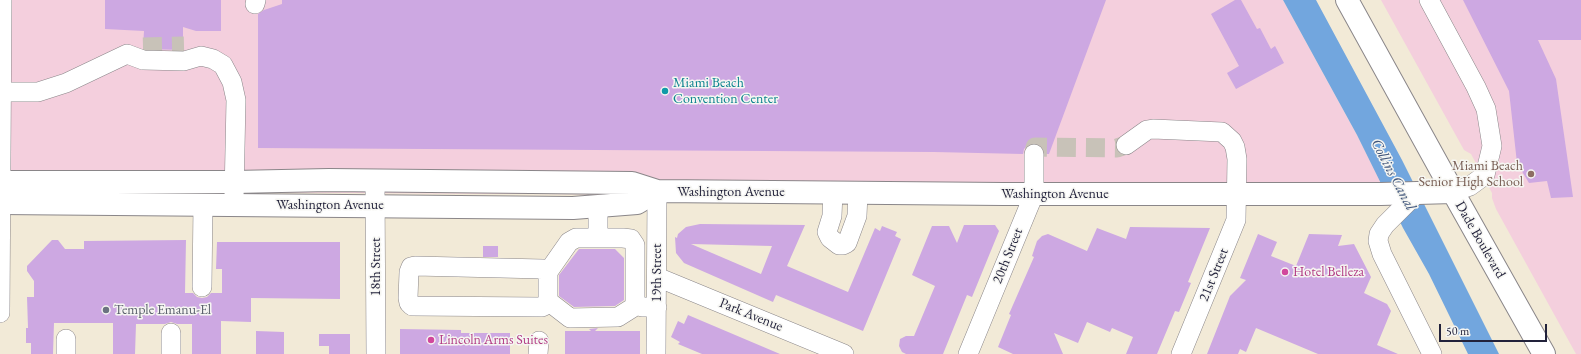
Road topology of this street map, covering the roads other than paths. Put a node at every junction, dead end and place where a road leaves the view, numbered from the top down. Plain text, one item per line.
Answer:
1 (2, 0) edge
2 (1347, 0) edge
3 (1429, 0) edge
4 (184, 46) tunnel mouth
5 (201, 56) junction
6 (2, 92) junction
7 (1126, 145) tunnel mouth
8 (1034, 154) dead end
9 (376, 181) junction
10 (234, 182) junction
11 (657, 191) junction
12 (1, 192) edge
13 (833, 192) junction
14 (1453, 192) junction
15 (858, 193) junction
16 (1034, 194) junction
17 (1237, 194) junction
18 (1418, 194) junction
19 (203, 204) junction
20 (233, 205) junction
21 (376, 205) junction
22 (598, 206) junction
23 (598, 237) junction
24 (548, 272) junction
25 (657, 276) junction
26 (202, 287) dead end
27 (548, 301) junction
28 (637, 305) junction
29 (656, 307) junction
30 (0, 313) edge
31 (171, 333) dead end
32 (171, 354) edge
33 (376, 354) edge
34 (656, 354) edge
35 (844, 354) edge
36 (968, 354) edge
37 (1181, 354) edge
38 (1432, 354) edge
39 (1544, 354) edge

1 - 6 street
2 - 14 main road, Dade Boulevard
3 - 14 street
4 - 5 street
5 - 6 street
5 - 10 street
6 - 12 street
7 - 17 street, 21st Street
8 - 16 street, 20th Street
9 - 10 main road, Washington Avenue
9 - 11 main road, Washington Avenue
9 - 21 street, 18th Street
10 - 12 main road, Washington Avenue
10 - 20 street
11 - 13 main road, Washington Avenue
11 - 22 main road, Washington Avenue
11 - 25 street, 19th Street
12 - 19 main road, Washington Avenue
12 - 30 street
13 - 15 main road, Washington Avenue
13 - 15 street
14 - 18 main road, Washington Avenue
14 - 39 main road, Dade Boulevard
15 - 16 main road, Washington Avenue
16 - 17 main road, Washington Avenue
16 - 36 street, 20th Street
17 - 18 main road, Washington Avenue
17 - 37 street, 21st Street
18 - 38 street
19 - 20 main road, Washington Avenue
19 - 26 street
20 - 21 main road, Washington Avenue
21 - 22 main road, Washington Avenue
21 - 33 street, 18th Street
22 - 23 street
23 - 24 street
23 - 28 street
24 - 27 street
24 - 27 street
25 - 29 street, 19th Street
25 - 35 street, Park Avenue
27 - 28 street
28 - 29 street
29 - 34 street, 19th Street
31 - 32 street

